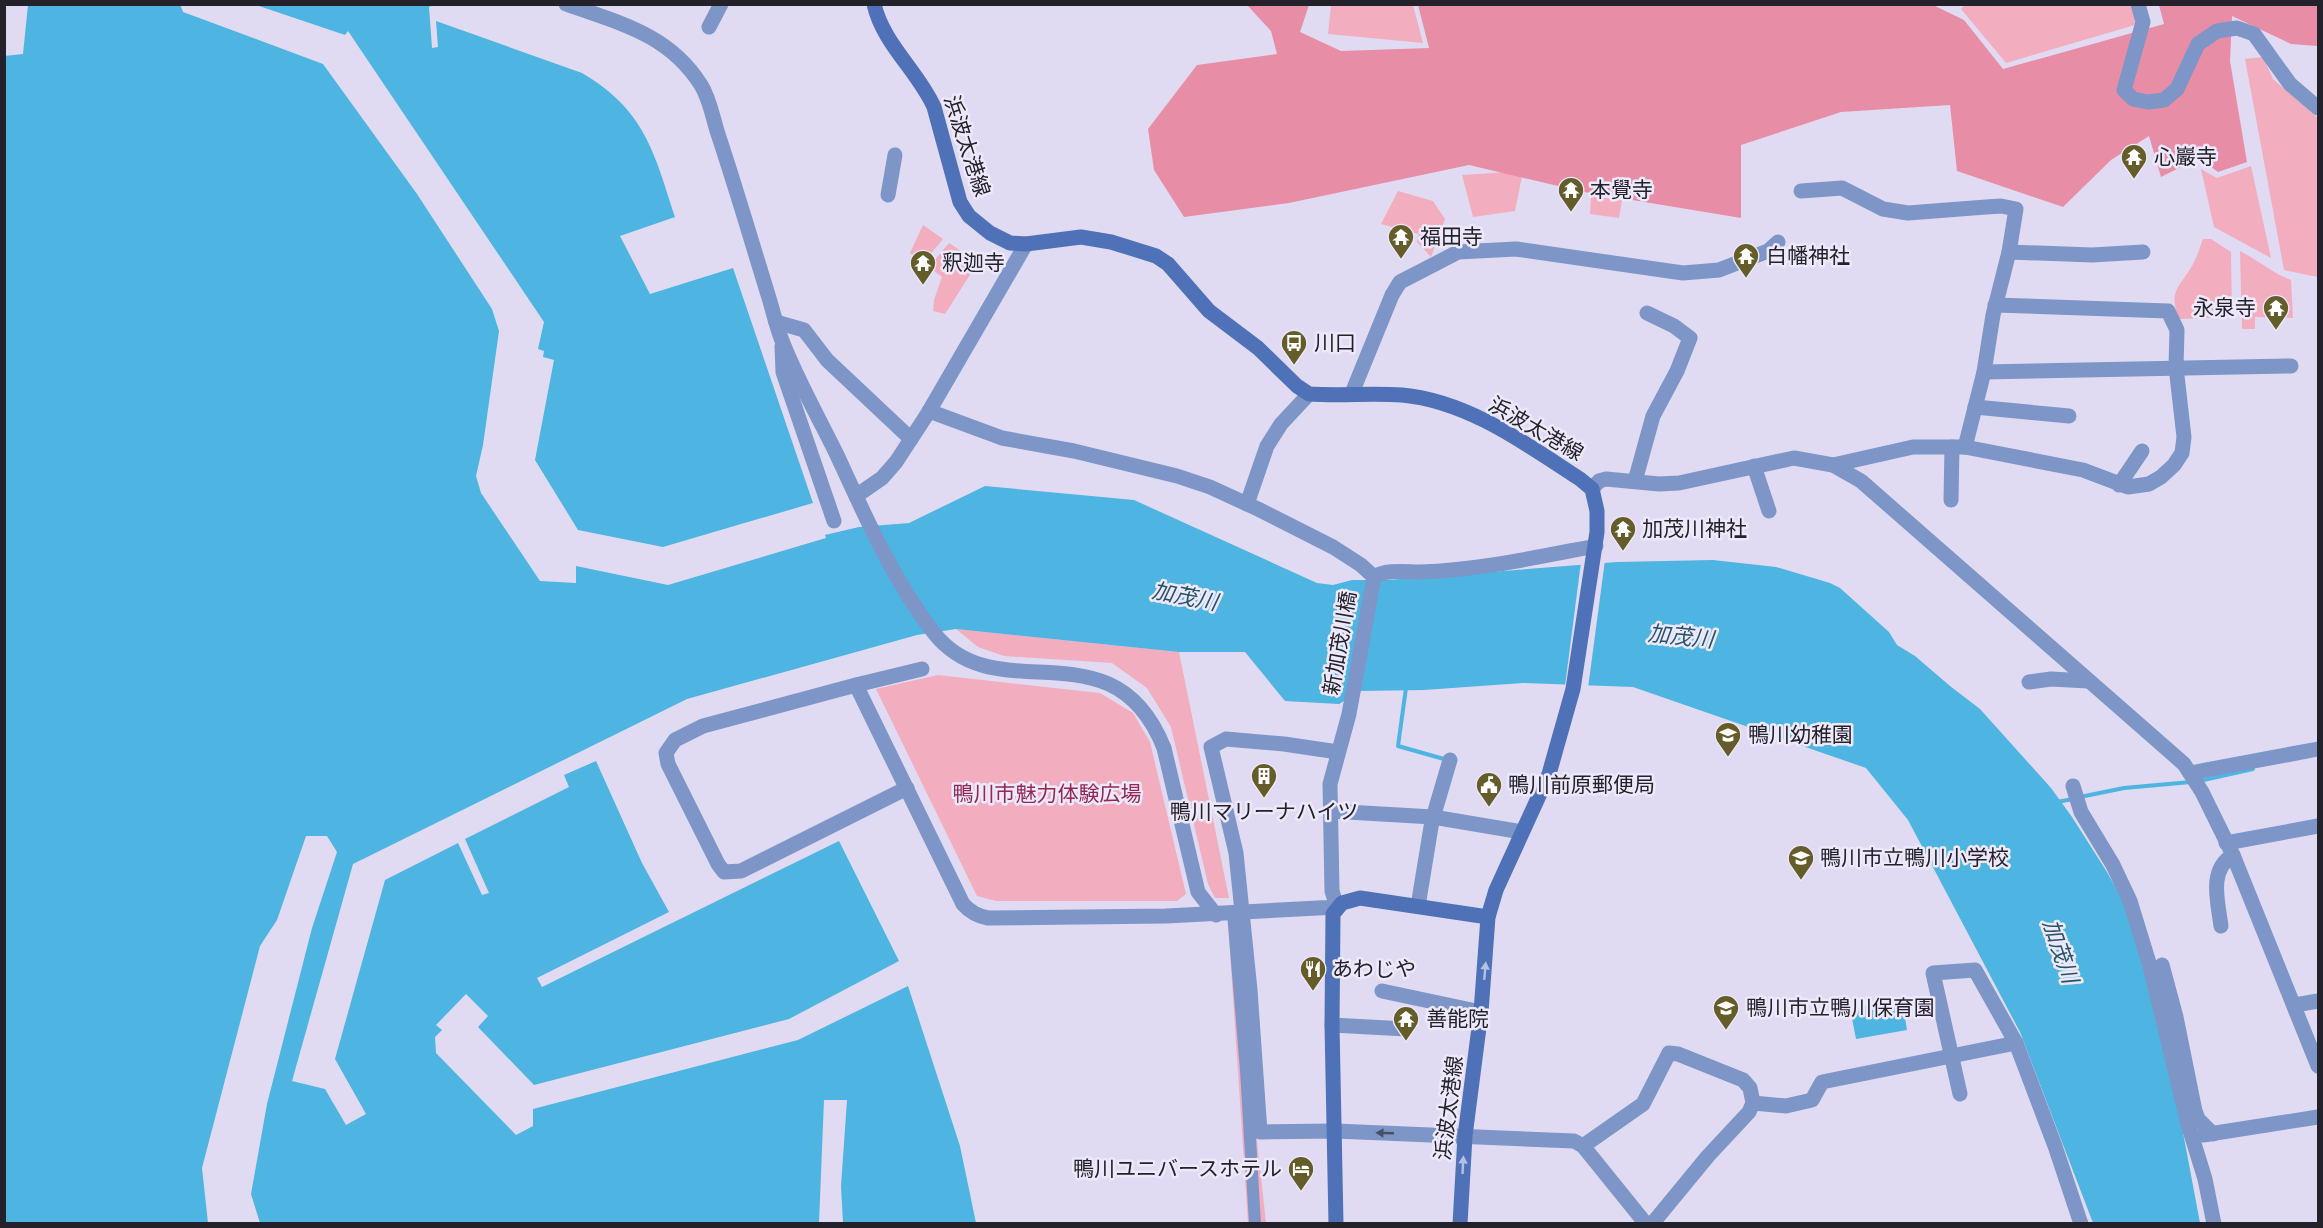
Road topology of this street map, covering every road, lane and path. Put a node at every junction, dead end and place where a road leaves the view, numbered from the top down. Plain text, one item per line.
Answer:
1 (566, 4) edge
2 (721, 4) edge
3 (874, 4) edge
4 (2138, 4) edge
5 (709, 27) dead end
6 (2319, 108) edge
7 (895, 155) dead end
8 (1801, 191) dead end
9 (888, 195) dead end
10 (1778, 242) dead end
11 (1026, 244) junction
12 (2009, 252) junction
13 (2143, 252) dead end
14 (1995, 305) junction
15 (1647, 313) dead end
16 (776, 322) junction
17 (781, 338) junction
18 (2291, 366) dead end
19 (2176, 367) junction
20 (1984, 372) junction
21 (1352, 393) junction
22 (1309, 394) junction
23 (1975, 407) junction
24 (929, 411) junction
25 (2069, 416) dead end
26 (911, 439) junction
27 (1958, 447) junction
28 (2142, 451) dead end
29 (1833, 465) junction
30 (1754, 466) junction
31 (1635, 481) junction
32 (2119, 485) junction
33 (1592, 489) junction
34 (856, 496) junction
35 (1951, 500) dead end
36 (1247, 504) junction
37 (1769, 511) dead end
38 (834, 521) dead end
39 (1595, 550) junction
40 (1374, 578) junction
41 (922, 669) dead end
42 (2088, 681) junction
43 (2029, 682) dead end
44 (856, 684) junction
45 (2319, 748) edge
46 (1338, 752) junction
47 (1450, 760) dead end
48 (2190, 773) junction
49 (2073, 786) dead end
50 (907, 788) junction
51 (1330, 810) junction
52 (1433, 817) junction
53 (2319, 826) edge
54 (1522, 832) junction
55 (2229, 849) junction
56 (1418, 906) junction
57 (1337, 907) junction
58 (1237, 913) junction
59 (1216, 915) junction
60 (1488, 917) junction
61 (2221, 926) dead end
62 (2162, 965) dead end
63 (1382, 991) dead end
64 (2319, 1001) edge
65 (2295, 1005) junction
66 (1481, 1012) junction
67 (1332, 1025) junction
68 (1406, 1029) dead end
69 (2016, 1043) junction
70 (1951, 1057) junction
71 (2319, 1066) edge
72 (1960, 1094) dead end
73 (1753, 1103) junction
74 (2319, 1117) edge
75 (1335, 1131) junction
76 (2213, 1134) junction
77 (1465, 1136) junction
78 (2192, 1137) junction
79 (1583, 1146) junction
80 (1255, 1224) edge
81 (1336, 1224) edge
82 (1460, 1224) edge
83 (1646, 1224) edge
84 (1652, 1224) edge
85 (2081, 1224) edge
86 (2214, 1224) edge

1 - 16 street
2 - 5 street
3 - 11 main road, 浜波太港線
4 - 6 street
7 - 9 street
8 - 12 street
10 - 21 street
11 - 22 main road, 浜波太港線
11 - 24 street
12 - 13 street
12 - 14 street
14 - 19 street
14 - 20 street
15 - 31 street
16 - 17 street
16 - 26 street
17 - 34 street
17 - 38 street
18 - 19 street
19 - 20 street
19 - 32 street
20 - 23 street
21 - 22 main road, 浜波太港線
21 - 33 main road, 浜波太港線
22 - 36 street
23 - 25 street
23 - 27 street
24 - 26 street
24 - 36 street
26 - 34 street
27 - 29 street
27 - 32 street
27 - 35 street
28 - 32 street
29 - 30 street
29 - 42 street
30 - 31 street
30 - 37 street
31 - 33 street
33 - 39 main road, 浜波太港線
34 - 59 street
36 - 40 street
39 - 40 street
39 - 54 main road, 浜波太港線
40 - 46 street, 新加茂川橋
41 - 44 street
42 - 43 street
42 - 48 street
44 - 50 street
44 - 50 street
45 - 48 street
46 - 51 street, 新加茂川橋
46 - 58 street
47 - 52 street
48 - 55 street
49 - 78 street
50 - 59 street
51 - 52 street
51 - 57 street, 新加茂川橋
52 - 54 street
52 - 56 street
53 - 55 street
54 - 60 main road, 浜波太港線
55 - 61 street
55 - 65 street
56 - 57 main road
56 - 60 main road
57 - 58 street
57 - 67 main road
58 - 59 street
58 - 75 street
58 - 80 street
66 -> 60 main road, 浜波太港線
62 - 76 street
63 - 66 street
64 - 65 street
65 - 71 street
66 - 77 main road, 浜波太港線
67 - 68 street
67 - 75 main road
69 - 70 street
69 - 70 street
69 - 85 street
70 - 72 street
70 - 73 street
73 - 79 street
73 - 84 street
74 - 76 street
77 -> 75 street
75 - 81 main road
76 - 78 street
77 - 79 street
82 -> 77 main road, 浜波太港線
78 - 86 street
79 - 83 street

